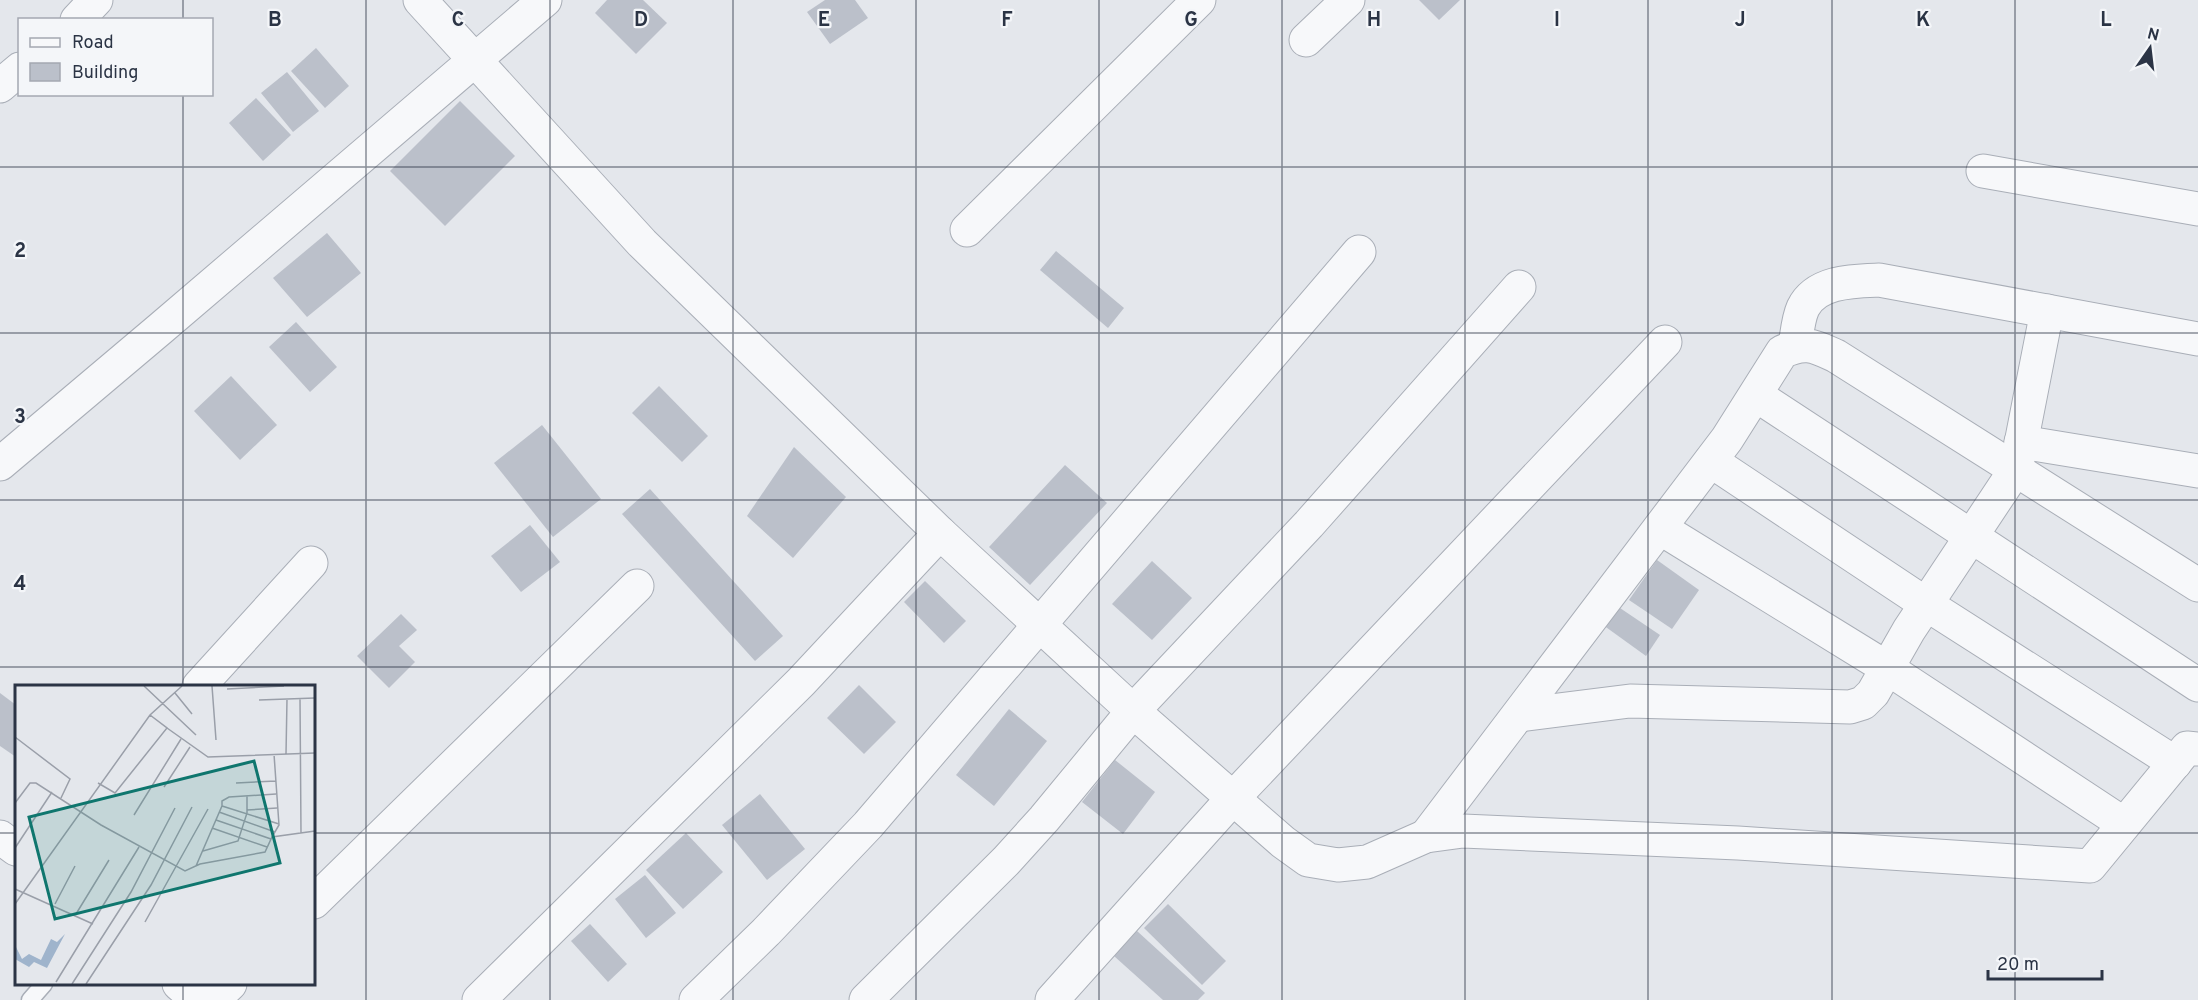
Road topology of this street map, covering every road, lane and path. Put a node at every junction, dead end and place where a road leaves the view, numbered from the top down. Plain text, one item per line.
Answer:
1 (96, 0) edge
2 (420, 0) edge
3 (545, 0) edge
4 (1200, 0) edge
5 (1348, 0) edge
6 (79, 18) edge
7 (1306, 40) dead end
8 (475, 60) junction
9 (18, 71) edge
10 (0, 86) edge
11 (1983, 171) dead end
12 (2198, 209) edge
13 (967, 230) dead end
14 (1359, 252) dead end
15 (1519, 287) dead end
16 (2047, 311) junction
17 (2198, 339) edge
18 (1665, 342) dead end
19 (1795, 346) junction
20 (1755, 395) junction
21 (2018, 456) junction
22 (1711, 461) junction
23 (0, 464) edge
24 (2198, 471) edge
25 (1660, 528) junction
26 (940, 533) junction
27 (1971, 537) junction
28 (310, 563) dead end
29 (2198, 585) edge
30 (637, 586) dead end
31 (1926, 604) junction
32 (1041, 625) junction
33 (1887, 668) junction
34 (200, 685) edge
35 (2198, 685) edge
36 (1133, 711) junction
37 (1519, 715) junction
38 (2189, 749) edge
39 (1234, 798) junction
40 (2124, 824) junction
41 (1426, 836) junction
42 (0, 837) edge
43 (15, 848) edge
44 (315, 901) edge
45 (43, 985) edge
46 (180, 985) edge
47 (229, 985) edge
48 (30, 1000) edge
49 (198, 1000) edge
50 (213, 1000) edge
51 (479, 1000) edge
52 (696, 1000) edge
53 (866, 1000) edge
54 (1052, 1000) edge

1 - 6 street
2 - 8 street
3 - 8 street
4 - 13 street
5 - 7 street
8 - 23 street
8 - 26 street
9 - 10 street
11 - 12 street
14 - 32 street
15 - 36 street
16 - 17 street
16 - 19 street
16 - 21 street
18 - 39 street
19 - 20 street
19 - 21 street
20 - 22 street
20 - 27 street
21 - 24 street
21 - 27 street
21 - 29 street
22 - 25 street
22 - 31 street
25 - 33 street
25 - 37 street
26 - 32 street
26 - 51 street
27 - 31 street
27 - 35 street
28 - 34 street
30 - 44 street
31 - 33 street
31 - 38 street
32 - 36 street
32 - 52 street
33 - 37 street
33 - 40 street
36 - 39 street
36 - 53 street
37 - 41 street
38 - 40 street
39 - 41 street
39 - 54 street
40 - 41 street
42 - 43 street
45 - 48 lane
46 - 49 street
47 - 50 street

